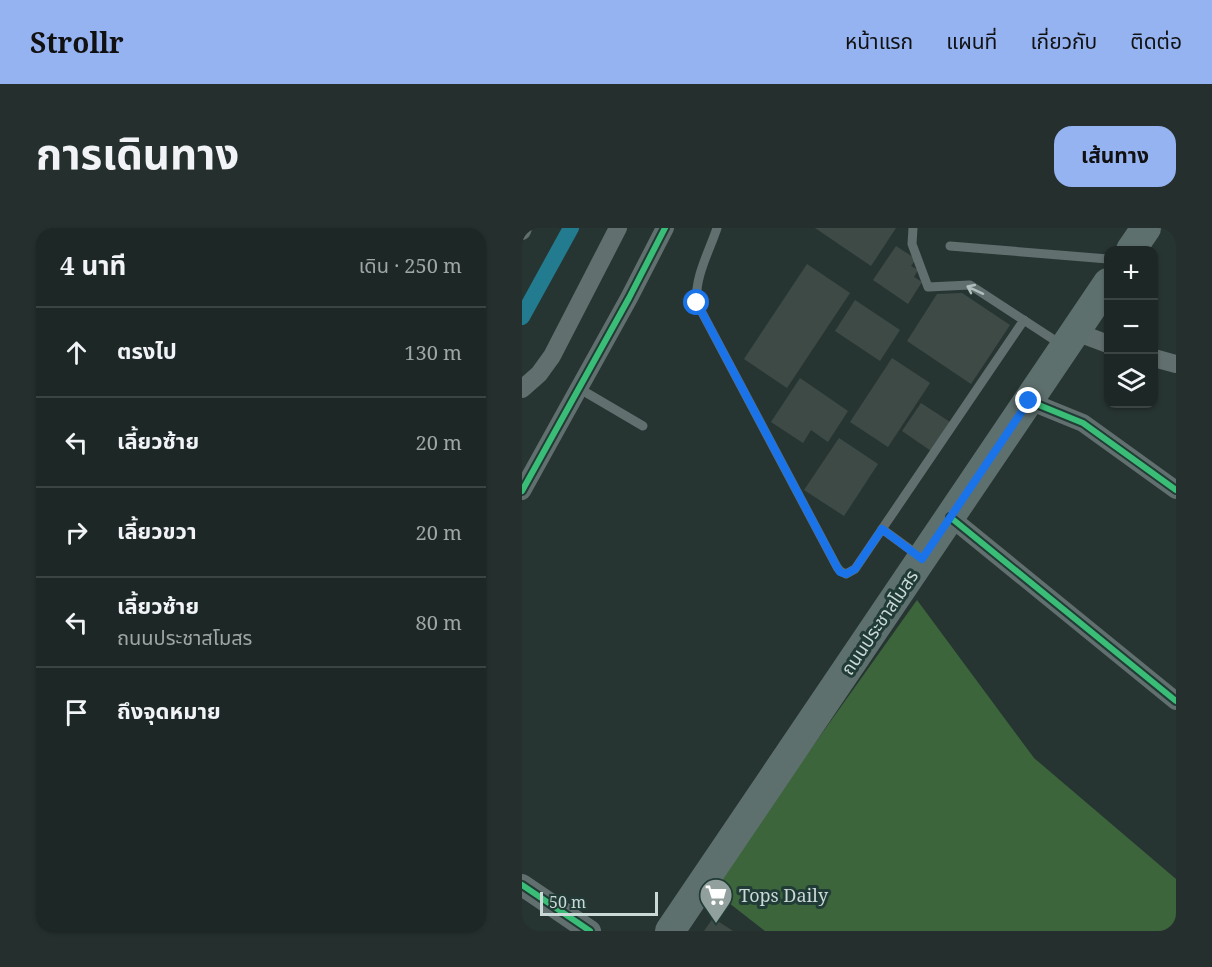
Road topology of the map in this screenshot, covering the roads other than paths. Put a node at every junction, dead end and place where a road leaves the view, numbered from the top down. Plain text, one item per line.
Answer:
1 (618, 228) edge
2 (665, 228) edge
3 (717, 228) edge
4 (913, 228) edge
5 (1146, 228) edge
6 (950, 246) dead end
7 (1134, 246) edge
8 (1104, 259) edge
9 (1104, 289) edge
10 (1024, 320) junction
11 (1070, 340) junction
12 (1104, 344) edge
13 (1158, 359) edge
14 (1176, 364) edge
15 (580, 388) junction
16 (522, 389) edge
17 (1029, 401) junction
18 (643, 426) dead end
19 (1176, 490) edge
20 (522, 491) edge
21 (950, 517) junction
22 (882, 529) junction
23 (922, 559) junction
24 (1176, 700) edge
25 (522, 885) edge
26 (590, 931) edge
27 (669, 931) edge

1 - 16 street
2 - 15 street
3 - 22 lane
10 -> 4 lane
5 - 7 main road
6 - 8 lane
9 - 11 main road, ถนนประชาสโมสร
10 - 11 lane
10 - 22 lane
11 - 12 street
11 - 17 main road, ถนนประชาสโมสร
13 - 14 street
15 - 18 lane
15 - 20 street
17 - 19 street
17 - 21 main road, ถนนประชาสโมสร
21 - 23 main road, ถนนประชาสโมสร
21 - 24 street
22 - 23 lane
23 - 27 main road, ถนนประชาสโมสร
25 - 26 street

